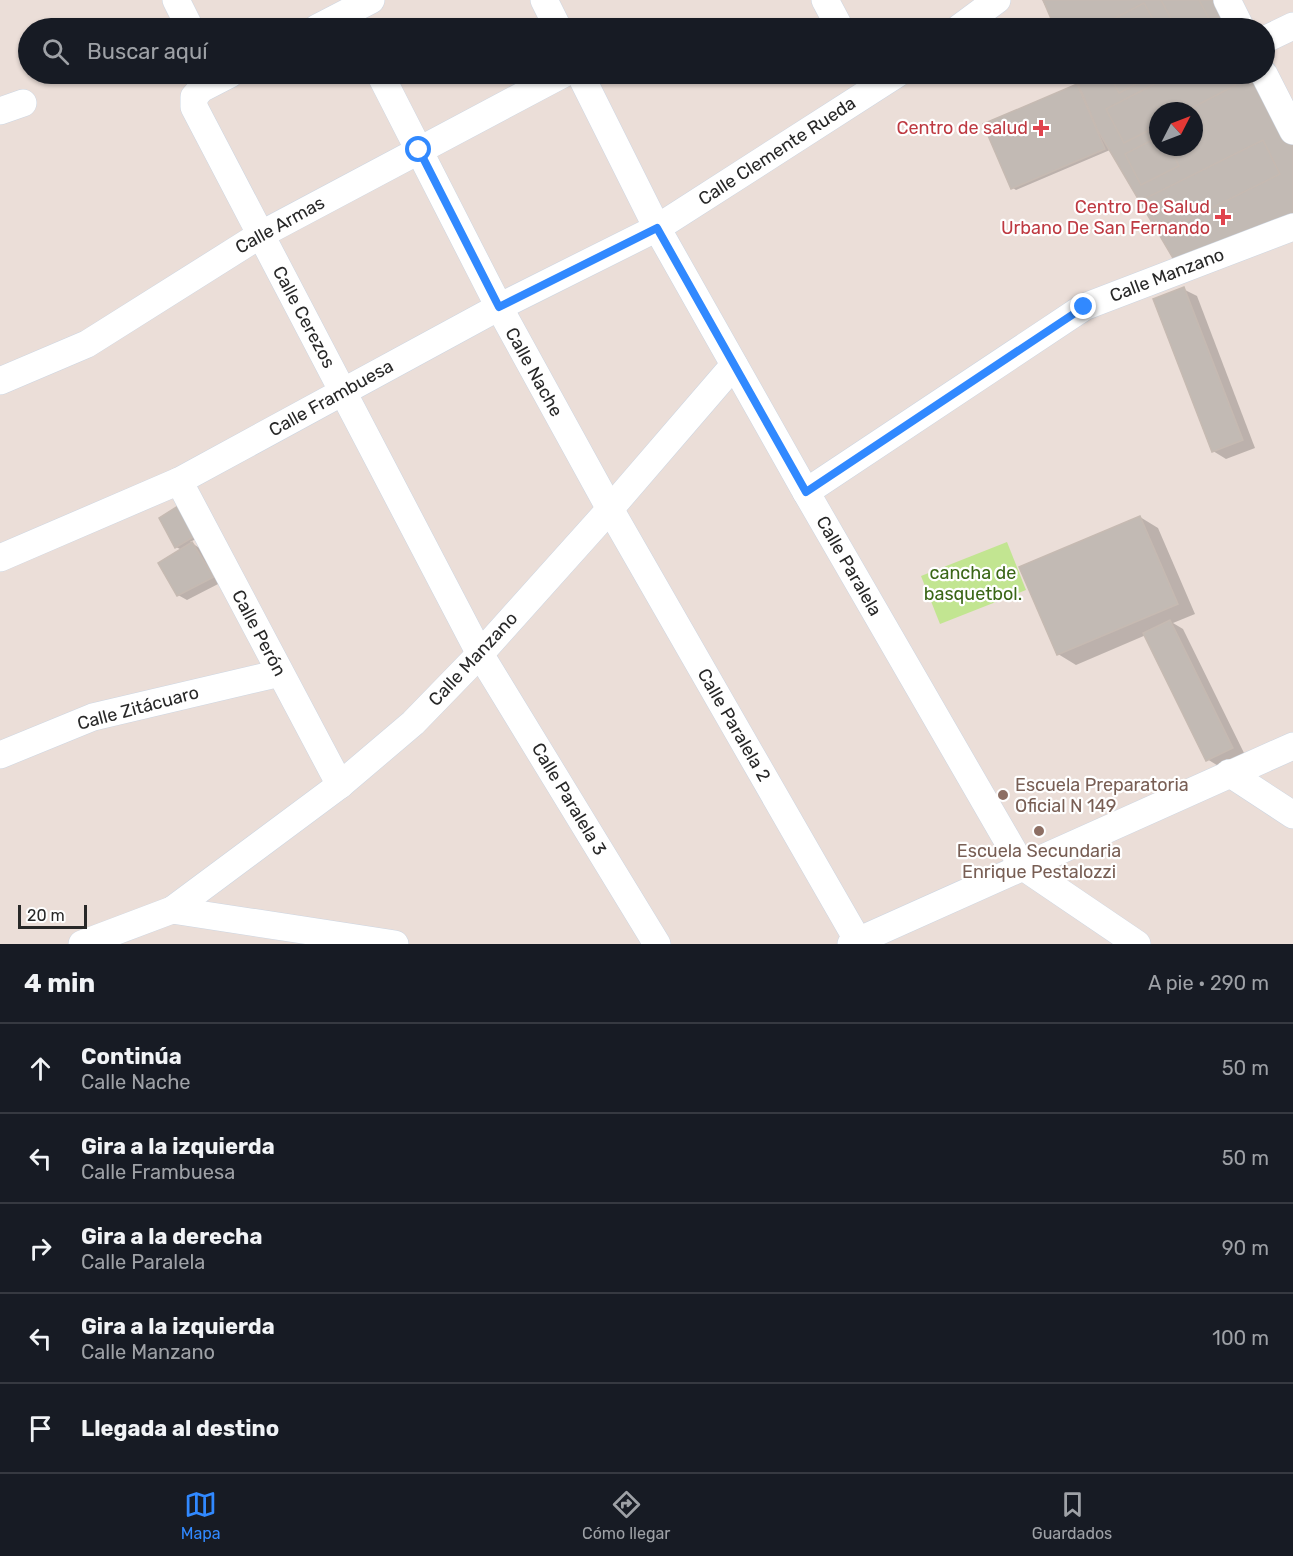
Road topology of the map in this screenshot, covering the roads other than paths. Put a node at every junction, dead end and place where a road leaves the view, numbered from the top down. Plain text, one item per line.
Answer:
1 (176, 0) edge
2 (544, 0) edge
3 (825, 0) edge
4 (997, 0) edge
5 (1227, 0) edge
6 (359, 13) edge
7 (185, 18) edge
8 (345, 18) edge
9 (553, 18) edge
10 (835, 18) edge
11 (973, 18) edge
12 (1236, 18) edge
13 (1293, 26) edge
14 (1275, 35) edge
15 (208, 84) edge
16 (385, 84) edge
17 (544, 84) edge
18 (585, 84) edge
19 (865, 84) edge
20 (1269, 84) edge
21 (1293, 131) edge
22 (419, 150) junction
23 (1293, 227) edge
24 (657, 228) junction
25 (260, 235) junction
26 (499, 307) junction
27 (734, 364) junction
28 (0, 381) edge
29 (344, 391) junction
30 (179, 481) junction
31 (806, 492) junction
32 (610, 509) junction
33 (0, 558) edge
34 (480, 654) junction
35 (280, 673) junction
36 (1293, 746) edge
37 (0, 755) edge
38 (1229, 773) junction
39 (340, 785) junction
40 (1293, 815) edge
41 (1023, 866) junction
42 (172, 910) junction
43 (309, 937) edge
44 (90, 943) edge
45 (854, 943) edge
46 (394, 944) edge
47 (657, 944) edge
48 (1137, 944) edge

1 - 7 street
2 - 9 street
3 - 10 street
4 - 11 street
5 - 12 street
6 - 8 street
13 - 14 street
15 - 25 street, Calle Cerezos
16 - 22 street, Calle Nache
17 - 22 street, Calle Armas
18 - 24 street, Calle Paralela
19 - 24 street, Calle Clemente Rueda
20 - 21 street
22 - 25 street, Calle Armas
22 - 26 street, Calle Nache
23 - 31 street, Calle Manzano
24 - 26 street, Calle Frambuesa
24 - 27 street, Calle Paralela
25 - 28 street, Calle Armas
25 - 29 street, Calle Cerezos
26 - 29 street, Calle Frambuesa
26 - 32 street, Calle Nache
27 - 31 street, Calle Paralela
27 - 32 street, Calle Manzano
29 - 30 street, Calle Frambuesa
29 - 34 street, Calle Cerezos
30 - 33 street, Calle Frambuesa
30 - 35 street, Calle Perón
31 - 41 street, Calle Paralela
32 - 34 street, Calle Manzano
32 - 45 street, Calle Paralela 2
34 - 39 street, Calle Manzano
34 - 47 street, Calle Paralela 3
35 - 37 street, Calle Zitácuaro
35 - 39 street, Calle Perón
36 - 38 street
38 - 40 street
38 - 41 street
39 - 42 street, Calle Manzano
41 - 45 street
41 - 48 street
42 - 43 street
42 - 44 street, Calle Manzano
43 - 46 street

